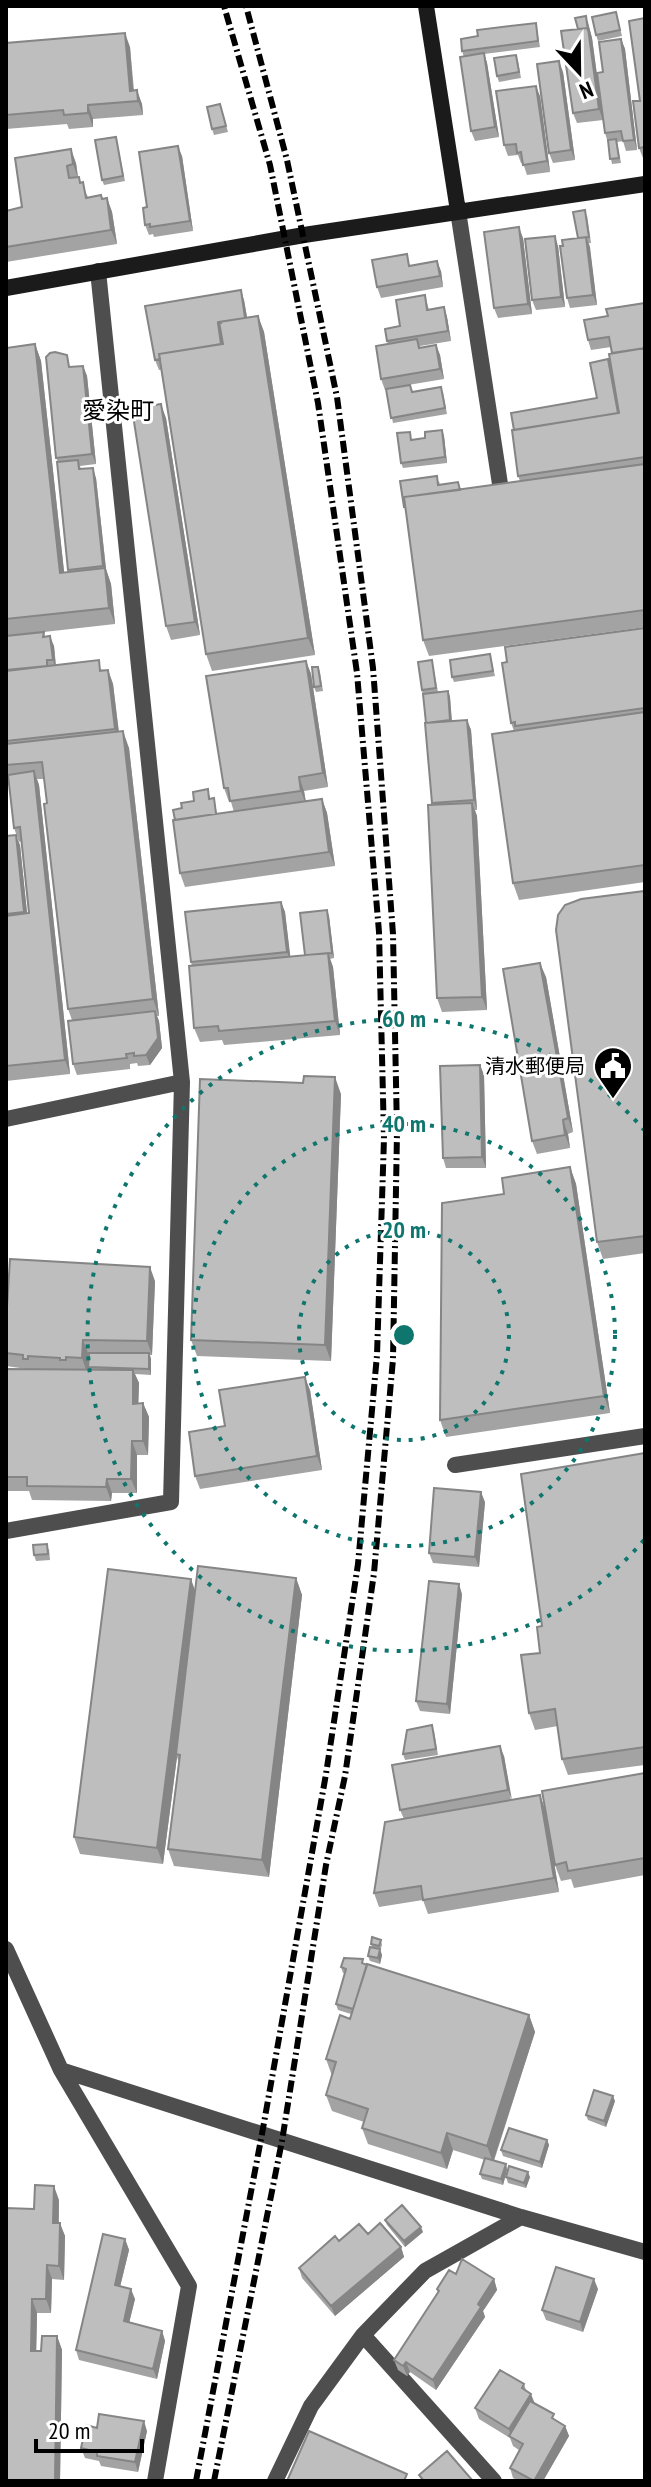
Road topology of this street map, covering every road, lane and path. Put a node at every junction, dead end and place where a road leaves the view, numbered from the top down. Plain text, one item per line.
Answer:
1 (426, 6) edge
2 (645, 184) edge
3 (458, 211) junction
4 (98, 271) junction
5 (6, 288) edge
6 (500, 484) edge
7 (182, 1082) junction
8 (6, 1119) edge
9 (645, 1436) edge
10 (455, 1465) dead end
11 (6, 1531) edge
12 (6, 1949) edge
13 (61, 2070) junction
14 (521, 2217) junction
15 (645, 2252) edge
16 (363, 2335) junction
17 (155, 2481) edge
18 (275, 2481) edge
19 (494, 2481) edge

1 - 3 street
2 - 3 street
3 - 4 street
3 - 6 street
4 - 5 street
4 - 7 street
7 - 8 street
7 - 11 street
9 - 10 street
12 - 13 street
13 - 14 street
13 - 17 street
14 - 15 street
14 - 16 street
16 - 18 street
16 - 19 street

